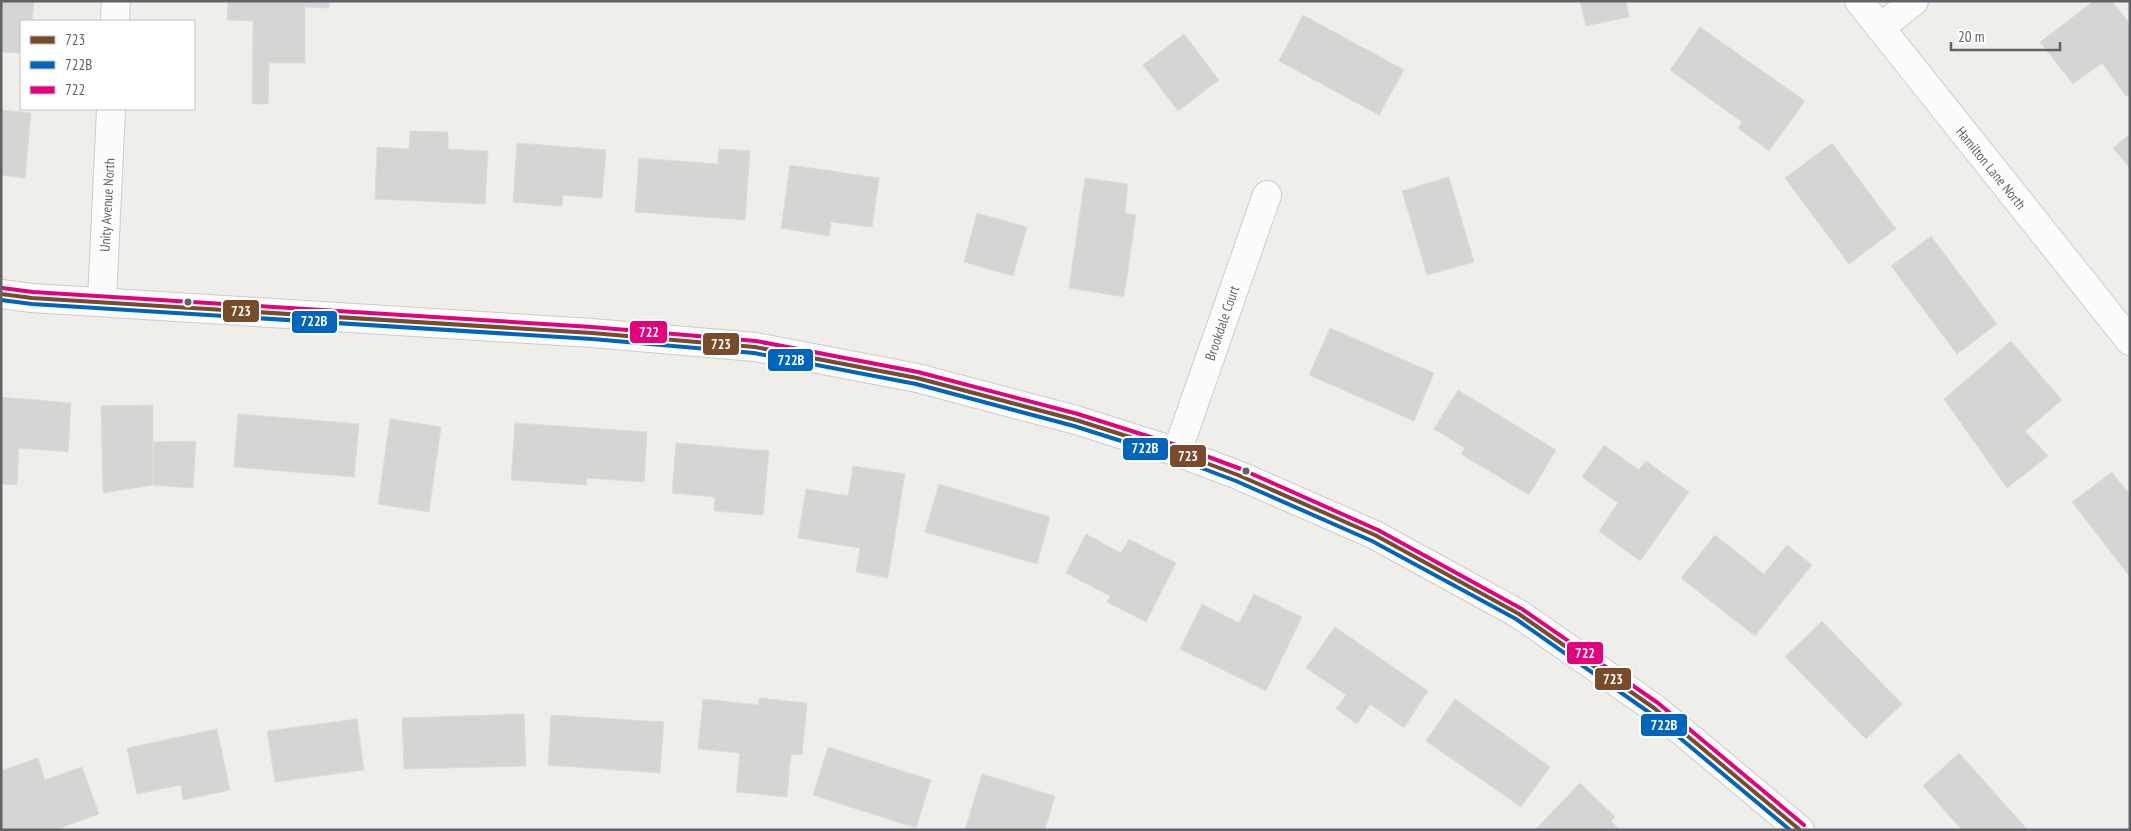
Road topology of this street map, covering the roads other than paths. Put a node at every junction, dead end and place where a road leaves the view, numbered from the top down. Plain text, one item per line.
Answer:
1 (116, 1) edge
2 (1859, 1) edge
3 (1914, 1) edge
4 (116, 20) edge
5 (1880, 28) junction
6 (111, 110) edge
7 (1267, 195) dead end
8 (1, 294) edge
9 (102, 301) junction
10 (2130, 341) edge
11 (1177, 452) junction
12 (1800, 830) edge

1 - 4 street
2 - 5 street, Hamilton Lane North
3 - 5 street
5 - 10 street, Hamilton Lane North
6 - 9 street, Unity Avenue North
7 - 11 street, Brookdale Court
8 - 9 street
9 - 11 street
11 - 12 street

